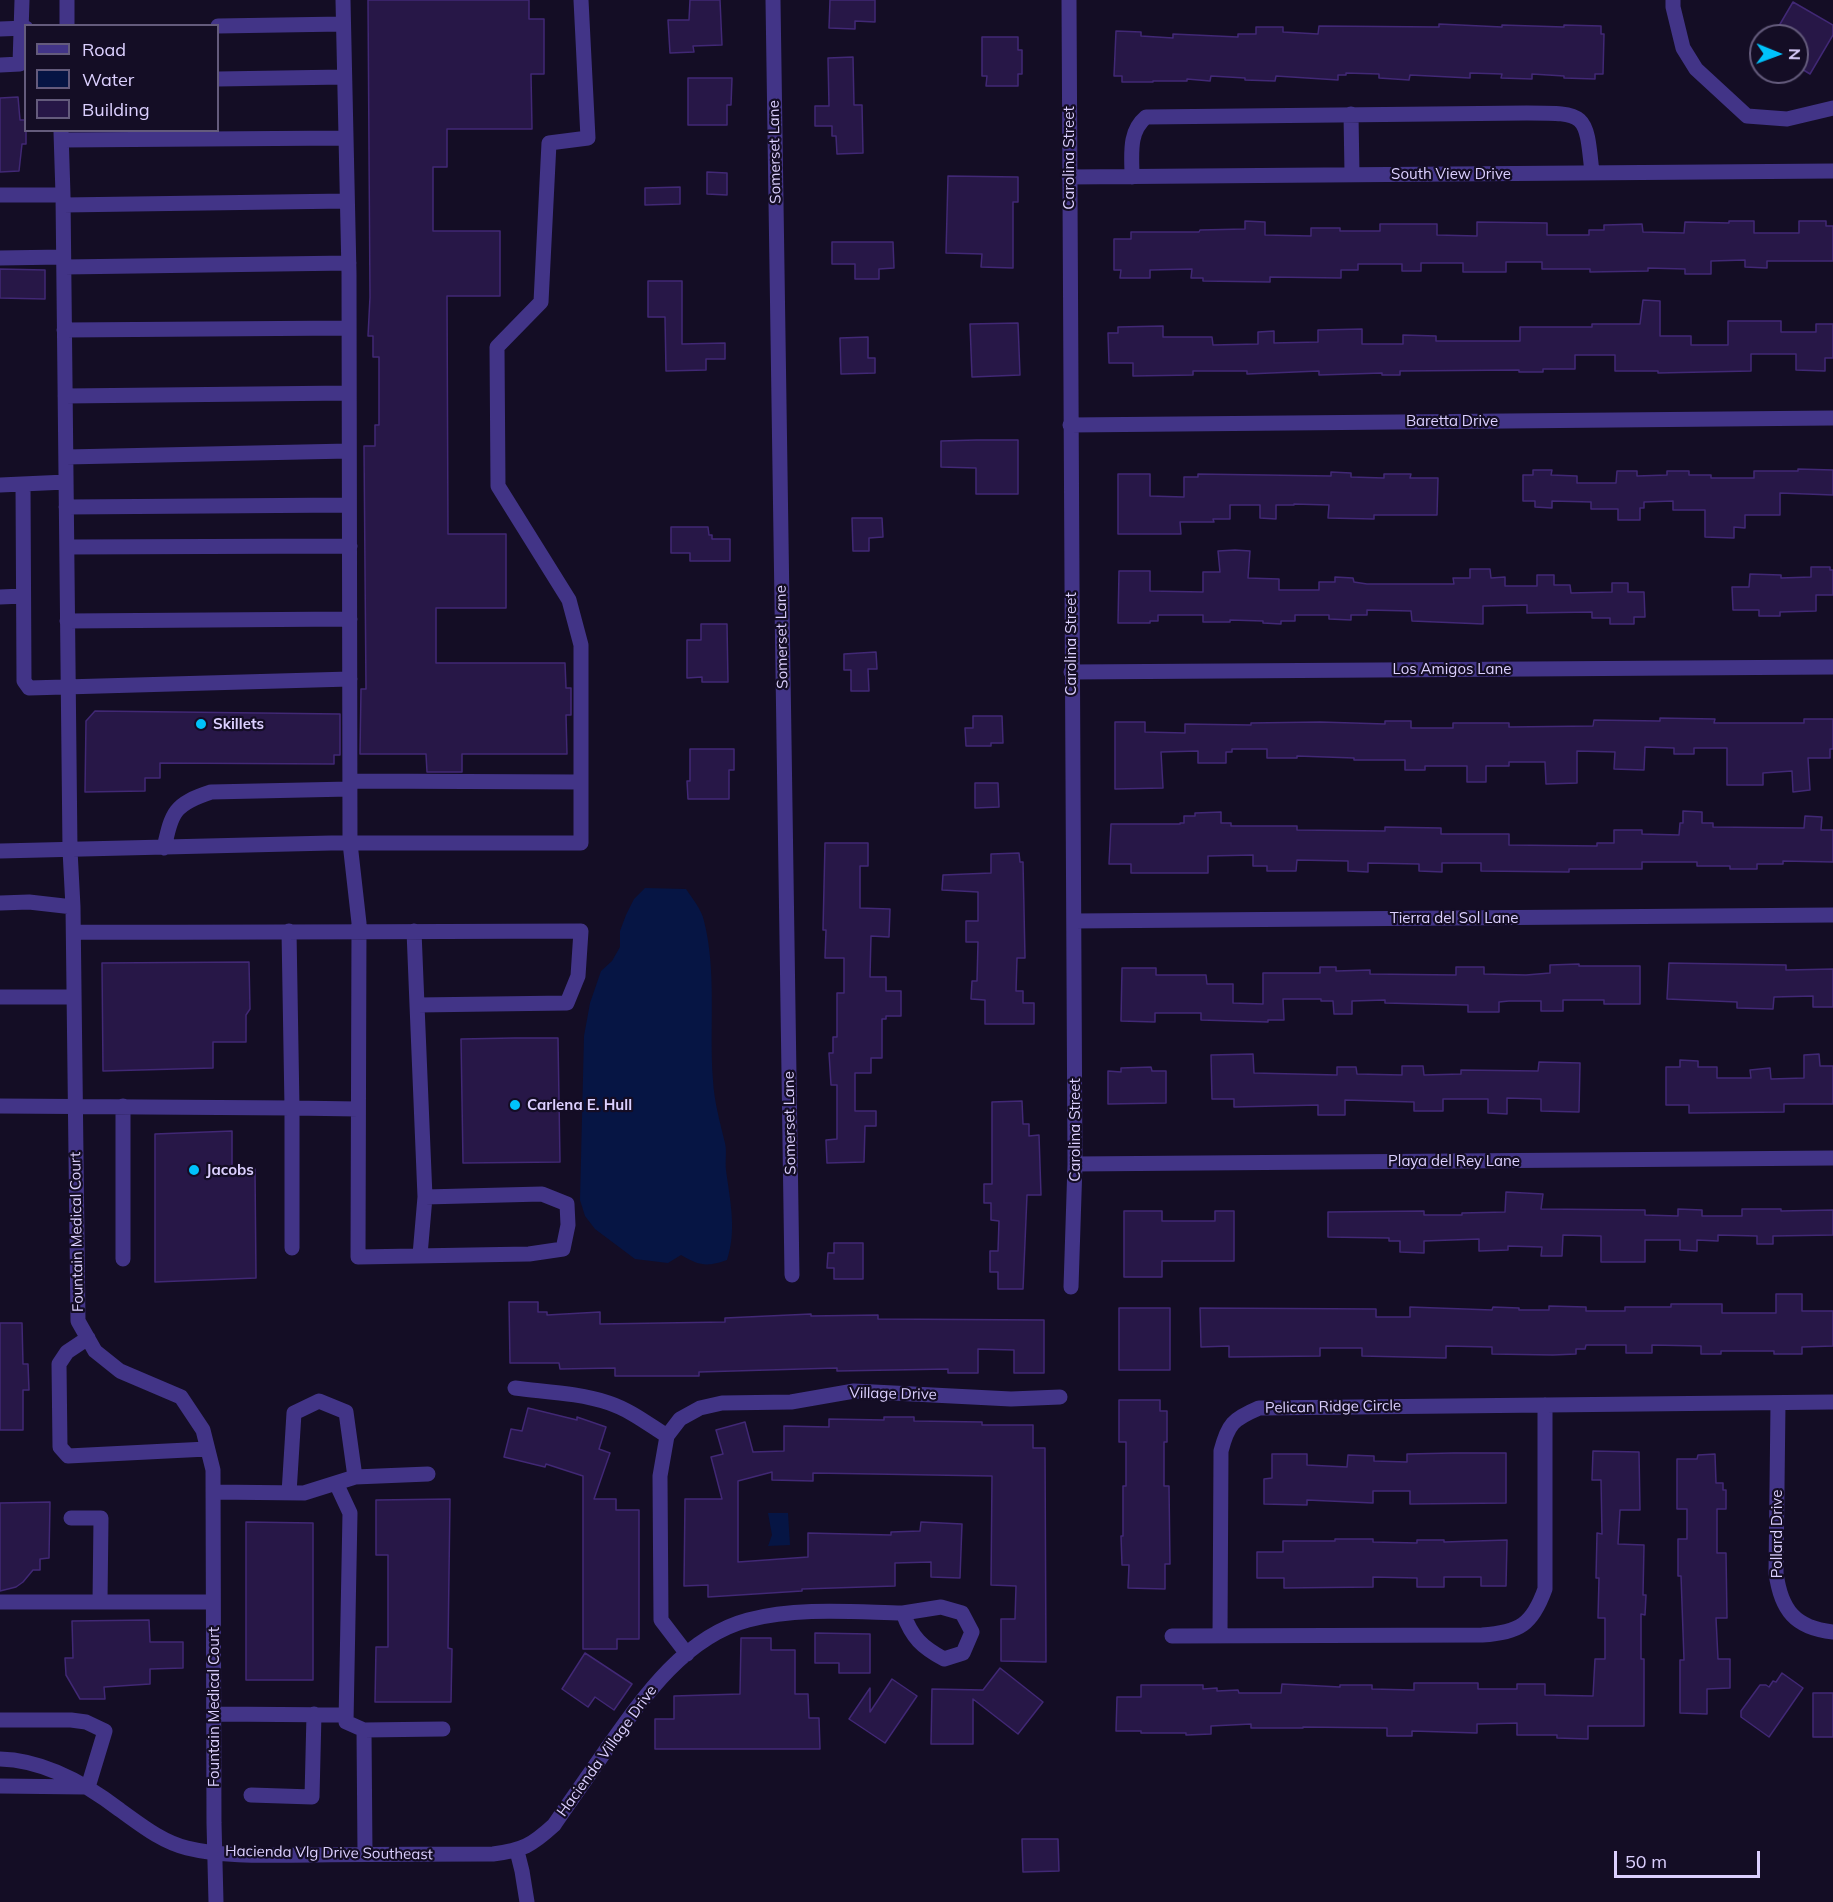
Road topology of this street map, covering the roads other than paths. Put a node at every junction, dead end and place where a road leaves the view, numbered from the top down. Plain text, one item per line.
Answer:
1 (22, 0) edge
2 (67, 0) edge
3 (343, 0) edge
4 (581, 0) edge
5 (773, 0) edge
6 (1068, 0) edge
7 (1672, 0) edge
8 (67, 24) edge
9 (343, 24) junction
10 (219, 26) edge
11 (0, 28) edge
12 (23, 28) edge
13 (0, 65) edge
14 (344, 77) junction
15 (219, 79) edge
16 (1833, 108) edge
17 (1351, 114) junction
18 (62, 135) edge
19 (346, 138) junction
20 (1833, 171) edge
21 (1592, 173) junction
22 (1352, 174) junction
23 (1069, 177) junction
24 (1132, 177) junction
25 (0, 195) edge
26 (63, 200) junction
27 (347, 201) junction
28 (0, 258) edge
29 (64, 262) junction
30 (349, 263) junction
31 (349, 328) junction
32 (64, 330) junction
33 (349, 393) junction
34 (65, 396) junction
35 (1833, 418) edge
36 (1070, 425) junction
37 (349, 451) junction
38 (66, 457) junction
39 (66, 482) junction
40 (23, 484) junction
41 (0, 485) edge
42 (349, 506) junction
43 (66, 507) junction
44 (350, 546) junction
45 (67, 547) junction
46 (23, 596) junction
47 (0, 597) edge
48 (350, 620) junction
49 (67, 621) junction
50 (1833, 667) edge
51 (1071, 672) junction
52 (350, 680) junction
53 (68, 686) junction
54 (581, 782) junction
55 (350, 785) junction
56 (350, 843) junction
57 (165, 848) junction
58 (70, 850) junction
59 (0, 851) edge
60 (0, 903) edge
61 (73, 907) junction
62 (1833, 915) edge
63 (1074, 921) junction
64 (289, 931) junction
65 (358, 931) junction
66 (414, 931) junction
67 (74, 932) junction
68 (0, 997) edge
69 (74, 997) junction
70 (417, 1005) junction
71 (0, 1106) edge
72 (76, 1106) junction
73 (123, 1106) junction
74 (292, 1108) junction
75 (358, 1109) junction
76 (1833, 1158) edge
77 (1075, 1164) junction
78 (424, 1197) junction
79 (292, 1248) dead end
80 (420, 1255) junction
81 (123, 1259) dead end
82 (792, 1275) dead end
83 (1071, 1287) dead end
84 (88, 1338) junction
85 (515, 1388) dead end
86 (1060, 1397) dead end
87 (1833, 1402) edge
88 (1778, 1404) junction
89 (1545, 1405) junction
90 (666, 1436) junction
91 (207, 1449) junction
92 (428, 1474) dead end
93 (355, 1477) junction
94 (336, 1483) junction
95 (213, 1492) junction
96 (289, 1493) junction
97 (71, 1518) dead end
98 (0, 1602) edge
99 (100, 1602) junction
100 (213, 1602) junction
101 (903, 1614) dead end
102 (1833, 1632) edge
103 (1172, 1636) dead end
104 (1220, 1636) junction
105 (687, 1654) junction
106 (214, 1714) junction
107 (314, 1714) junction
108 (346, 1714) junction
109 (0, 1720) edge
110 (443, 1729) dead end
111 (364, 1730) junction
112 (0, 1759) edge
113 (0, 1786) edge
114 (88, 1787) junction
115 (251, 1795) dead end
116 (517, 1851) junction
117 (216, 1852) junction
118 (365, 1854) junction
119 (216, 1902) edge
120 (526, 1902) edge

1 - 12 street
2 - 8 street
3 - 9 street
4 - 54 street
5 - 82 street, Somerset Lane
6 - 23 street, Carolina Street
7 - 16 street
9 - 10 street
9 - 14 street
11 - 12 street
12 - 13 street
14 - 15 street
14 - 19 street
17 - 21 street
17 - 22 street
17 - 24 street
18 - 19 street
18 - 26 street, Fountain Medical Court
19 - 27 street
20 - 21 street, South View Drive
21 - 22 street, South View Drive
22 - 24 street, South View Drive
23 - 24 street, South View Drive
23 - 36 street, Carolina Street
25 - 26 street
26 - 27 street
26 - 29 street, Fountain Medical Court
27 - 30 street
28 - 29 street
29 - 30 street
29 - 32 street, Fountain Medical Court
30 - 31 street
31 - 32 street
31 - 33 street
32 - 34 street, Fountain Medical Court
33 - 34 street
33 - 37 street
34 - 38 street, Fountain Medical Court
35 - 36 street, Baretta Drive
36 - 51 street, Carolina Street
37 - 38 street
37 - 42 street
38 - 39 street, Fountain Medical Court
39 - 40 street
39 - 43 street, Fountain Medical Court
40 - 41 street
40 - 46 street
42 - 43 street
42 - 44 street
43 - 45 street, Fountain Medical Court
44 - 45 street
44 - 48 street
45 - 49 street, Fountain Medical Court
46 - 47 street
46 - 53 street
48 - 49 street
48 - 52 street
49 - 53 street, Fountain Medical Court
50 - 51 street, Los Amigos Lane
51 - 63 street, Carolina Street
52 - 53 street
52 - 55 street
53 - 58 street, Fountain Medical Court
54 - 55 street
54 - 56 street
55 - 56 street
55 - 57 street
56 - 57 street
56 - 65 street
57 - 58 street
58 - 59 street
58 - 61 street, Fountain Medical Court
60 - 61 street
61 - 67 street, Fountain Medical Court
62 - 63 street, Tierra del Sol Lane
63 - 77 street, Carolina Street
64 - 65 street
64 - 67 street
64 - 74 street
65 - 66 street
65 - 75 street
66 - 70 street
66 - 70 street
67 - 69 street, Fountain Medical Court
68 - 69 street
69 - 72 street, Fountain Medical Court
70 - 78 street
71 - 72 street
72 - 73 street
72 - 84 street, Fountain Medical Court
73 - 74 street
73 - 81 street
74 - 75 street
74 - 79 street
75 - 80 street
76 - 77 street, Playa del Rey Lane
77 - 83 street, Carolina Street
78 - 80 street
78 - 80 street
84 - 91 street, Fountain Medical Court
84 - 91 street
85 - 90 street
86 - 90 street, Village Drive
87 - 88 street, Pelican Ridge Circle
88 - 89 street, Pelican Ridge Circle
88 - 102 street, Pollard Drive
89 - 104 street
89 - 104 street, Pelican Ridge Circle
90 - 105 street
91 - 95 street, Fountain Medical Court
92 - 93 street
93 - 94 street
93 - 96 street
94 - 96 street
94 - 108 street
95 - 96 street
95 - 100 street, Fountain Medical Court
97 - 99 street
98 - 99 street
99 - 100 street
100 - 106 street, Fountain Medical Court
101 - 105 street, Hacienda Village Drive
103 - 104 street
105 - 116 street, Hacienda Village Drive
106 - 107 street
106 - 117 street, Fountain Medical Court
107 - 108 street
107 - 115 street
108 - 111 street
109 - 114 street
110 - 111 street
111 - 118 street
112 - 114 street, Hacienda Vlg Drive Southeast
113 - 114 street
114 - 117 street, Hacienda Vlg Drive Southeast
116 - 118 street, Hacienda Vlg Drive Southeast
116 - 120 street
117 - 118 street, Hacienda Vlg Drive Southeast
117 - 119 street, Fountain Medical Court

